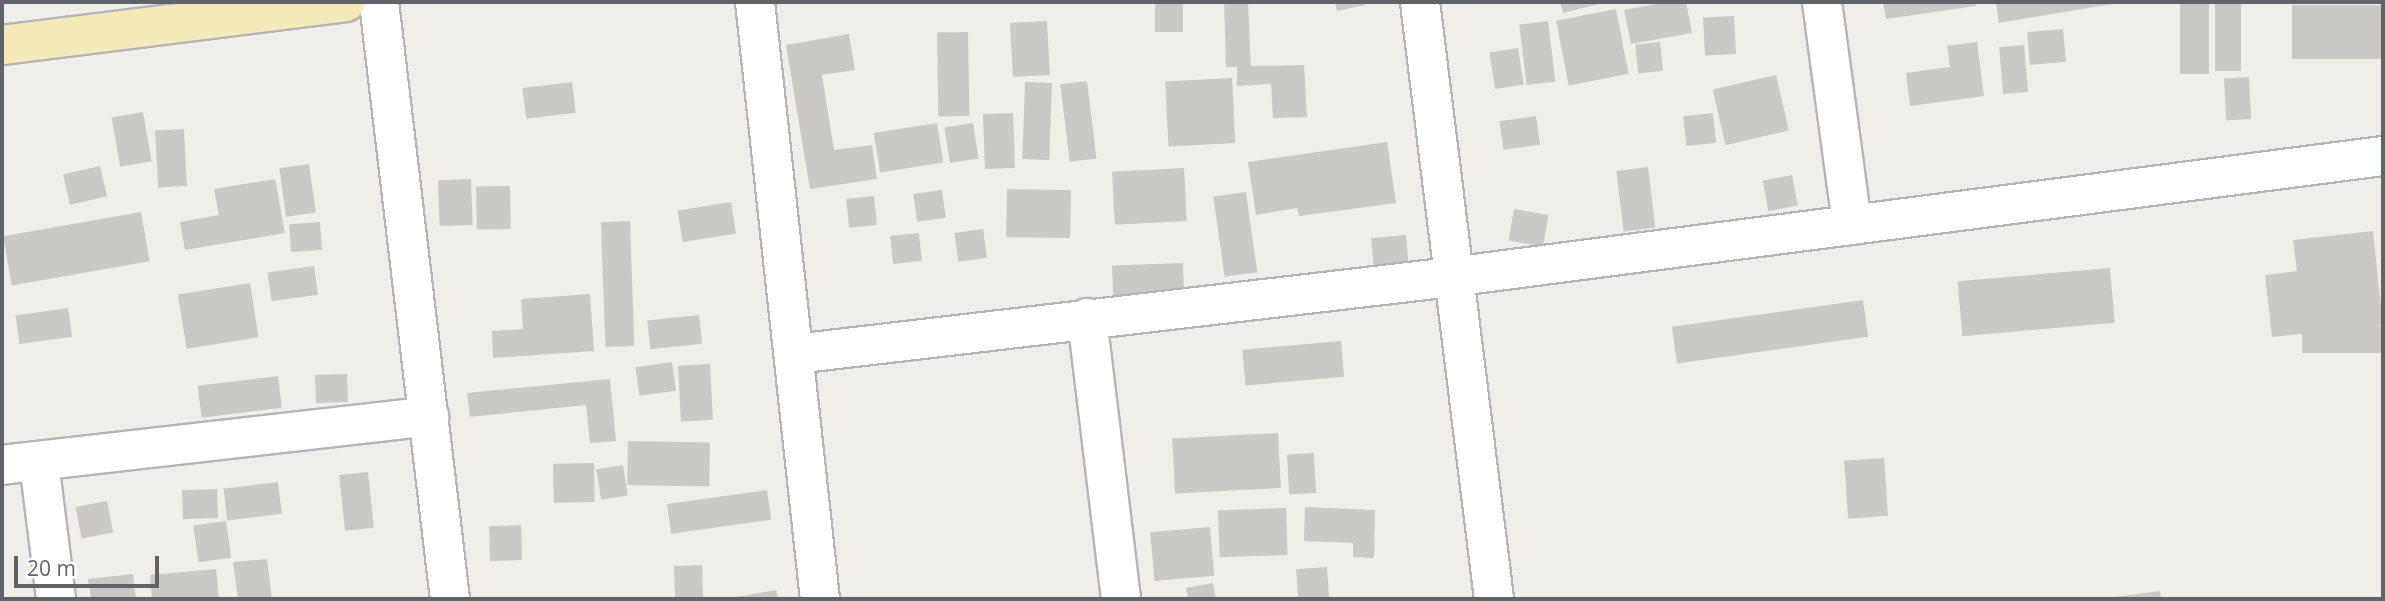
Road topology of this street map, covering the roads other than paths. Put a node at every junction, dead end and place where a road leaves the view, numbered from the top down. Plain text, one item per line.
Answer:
1 (345, 2) edge
2 (379, 2) edge
3 (755, 2) edge
4 (1420, 2) edge
5 (1822, 2) edge
6 (2, 46) edge
7 (2383, 156) edge
8 (1852, 225) junction
9 (1451, 277) junction
10 (1087, 318) junction
11 (795, 354) junction
12 (429, 416) junction
13 (39, 462) junction
14 (2, 465) edge
15 (56, 599) edge
16 (450, 599) edge
17 (820, 599) edge
18 (1121, 599) edge
19 (1493, 599) edge

1 - 6 main road
2 - 12 street
3 - 11 street
4 - 9 street
5 - 8 street
7 - 8 street
8 - 9 street
9 - 10 street
9 - 19 street
10 - 11 street
10 - 18 street
11 - 17 street
12 - 13 street
12 - 16 street
13 - 14 street
13 - 15 street

